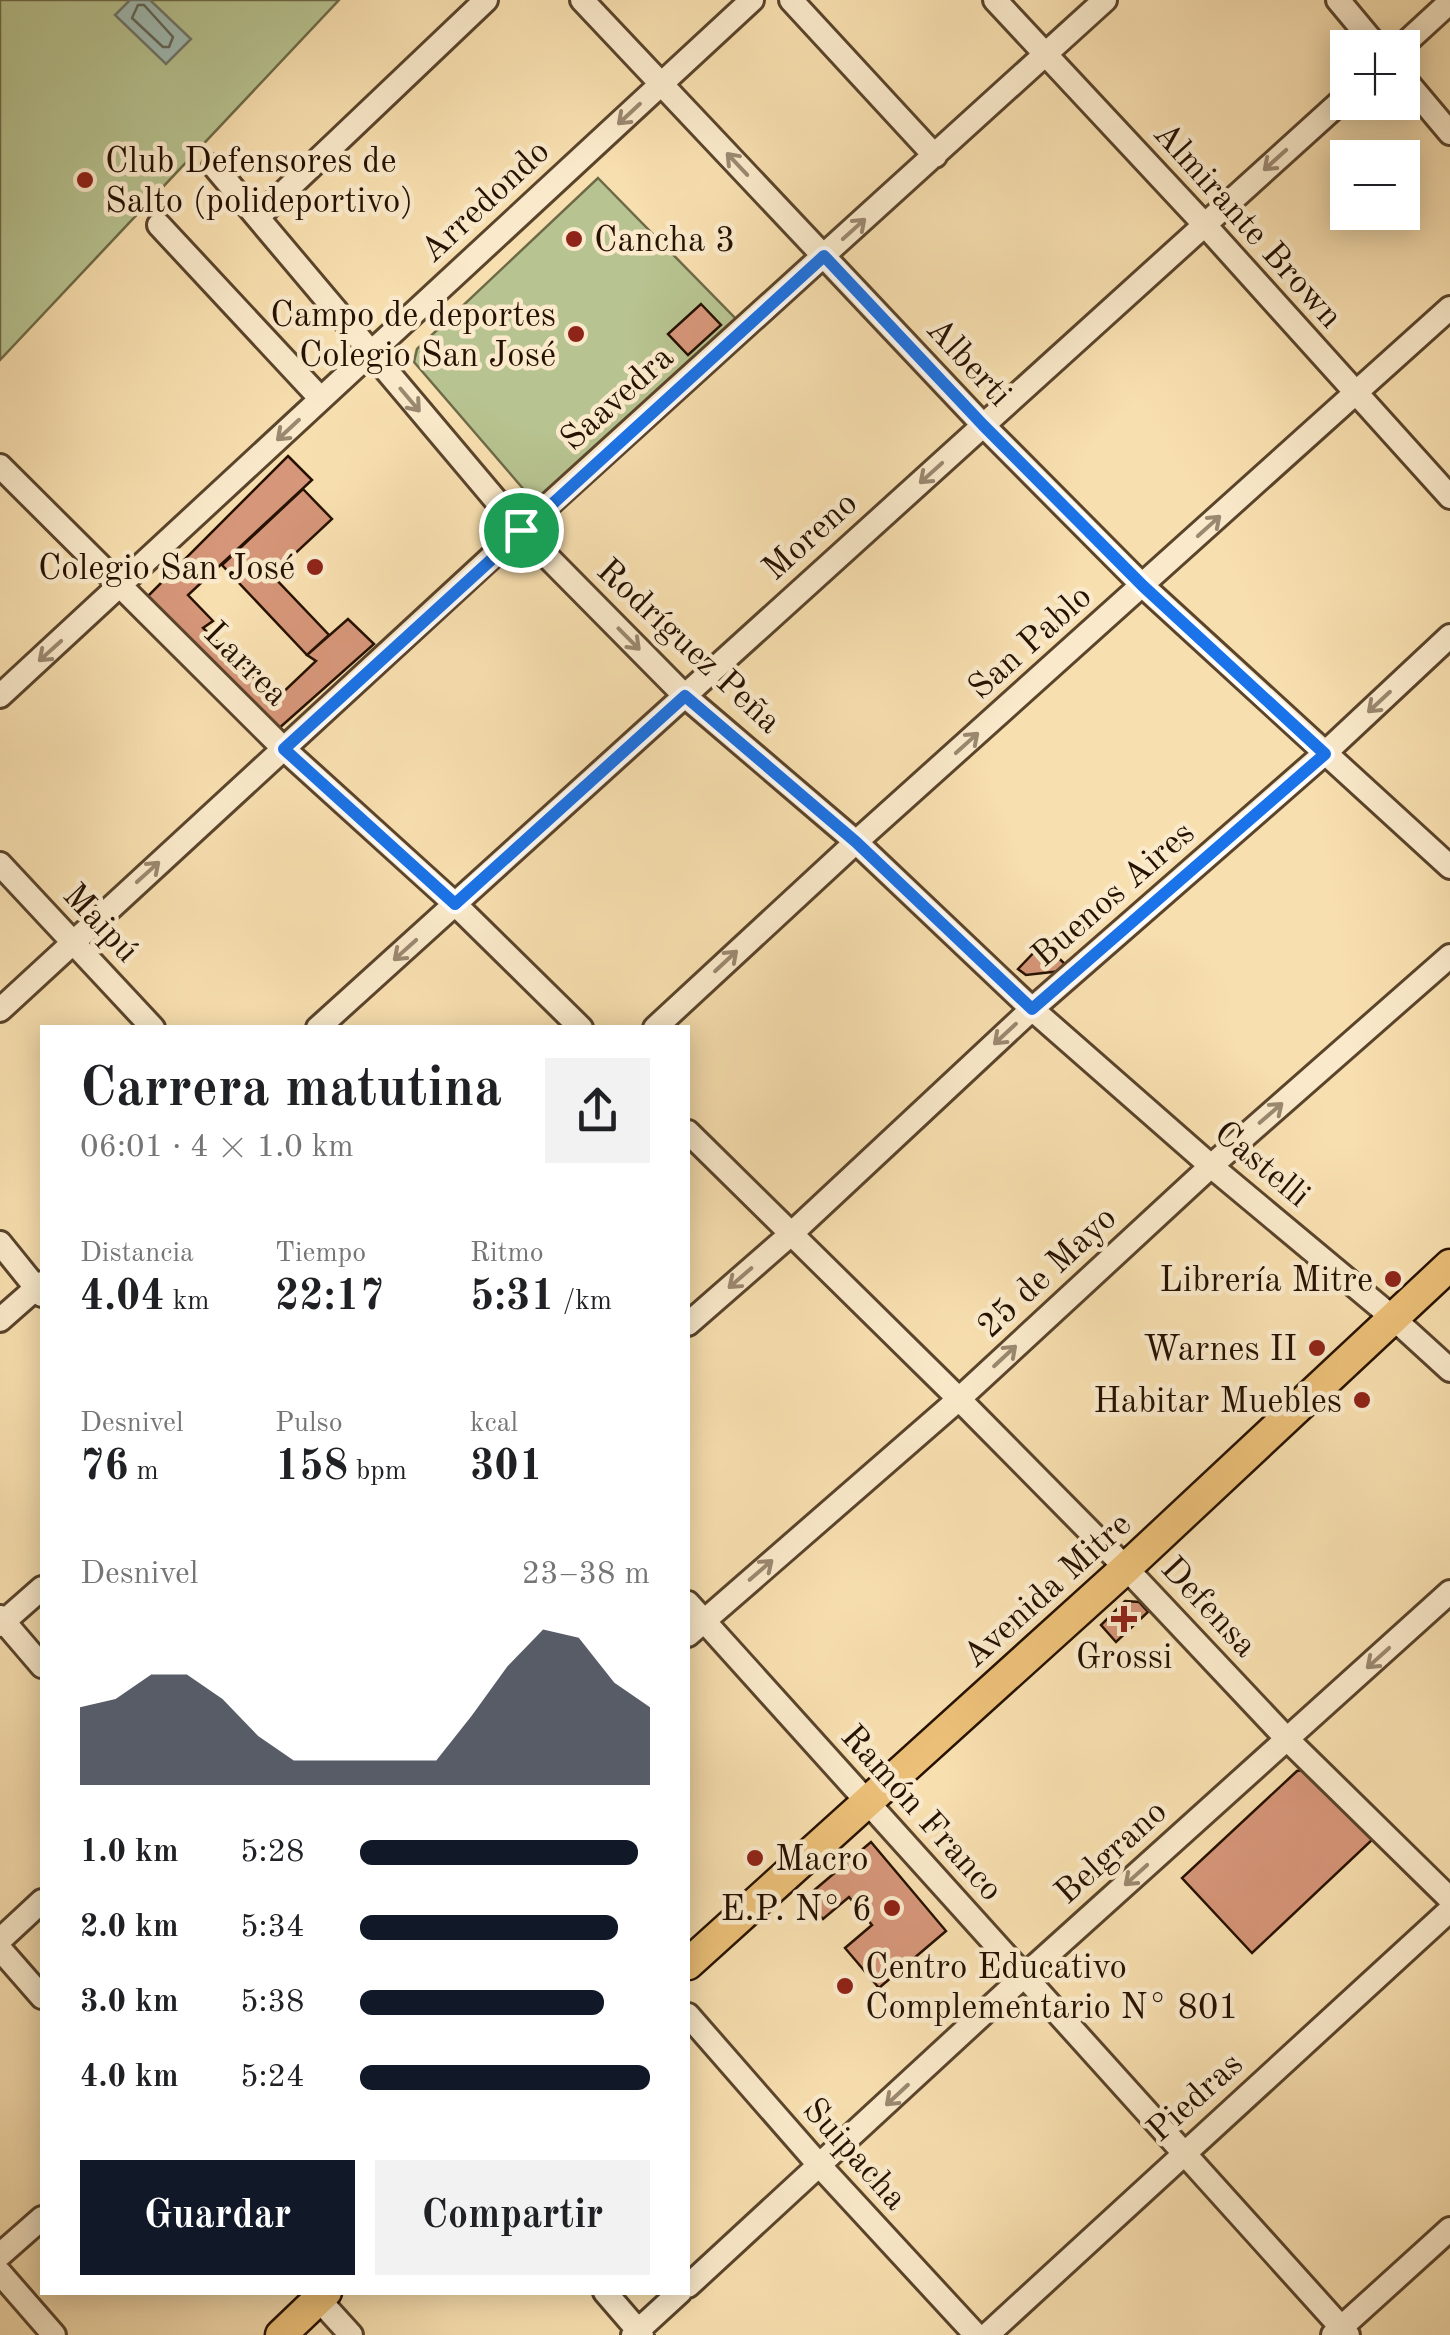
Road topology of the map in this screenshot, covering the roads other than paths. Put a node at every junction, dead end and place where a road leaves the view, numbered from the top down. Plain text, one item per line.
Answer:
1 (486, 0) edge
2 (582, 0) edge
3 (752, 0) edge
4 (791, 0) edge
5 (995, 0) edge
6 (1105, 0) edge
7 (1338, 0) edge
8 (1450, 2) edge
9 (1363, 30) edge
10 (1420, 30) edge
11 (1046, 54) junction
12 (661, 84) junction
13 (1420, 97) edge
14 (1330, 111) edge
15 (1450, 132) edge
16 (935, 156) junction
17 (214, 166) dead end
18 (258, 217) junction
19 (1204, 224) junction
20 (158, 225) dead end
21 (824, 256) junction
22 (1450, 308) edge
23 (370, 352) junction
24 (1355, 394) junction
25 (321, 399) junction
26 (983, 425) junction
27 (0, 466) edge
28 (1450, 497) edge
29 (521, 530) junction
30 (1143, 586) junction
31 (120, 587) junction
32 (1450, 636) edge
33 (0, 696) edge
34 (685, 696) junction
35 (284, 749) junction
36 (1325, 754) junction
37 (856, 842) junction
38 (0, 864) edge
39 (1450, 868) edge
40 (455, 904) junction
41 (72, 941) junction
42 (1450, 956) edge
43 (1032, 1009) junction
44 (0, 1010) edge
45 (150, 1025) edge
46 (321, 1025) edge
47 (578, 1025) edge
48 (658, 1025) edge
49 (690, 1134) edge
50 (1212, 1166) junction
51 (791, 1234) junction
52 (0, 1243) edge
53 (1450, 1265) edge
54 (40, 1287) edge
55 (40, 1289) edge
56 (1392, 1317) junction
57 (0, 1320) edge
58 (690, 1322) edge
59 (1450, 1370) edge
60 (959, 1399) junction
61 (1126, 1568) junction
62 (40, 1590) edge
63 (1450, 1592) edge
64 (693, 1619) edge
65 (1, 1621) edge
66 (40, 1664) edge
67 (1287, 1739) junction
68 (866, 1800) junction
69 (1450, 1899) edge
70 (40, 1902) edge
71 (1450, 1910) edge
72 (0, 1940) edge
73 (0, 1949) edge
74 (690, 1962) edge
75 (1024, 1976) junction
76 (40, 1995) edge
77 (690, 2017) edge
78 (1183, 2153) junction
79 (820, 2166) junction
80 (40, 2220) edge
81 (1450, 2230) edge
82 (0, 2255) edge
83 (0, 2274) edge
84 (690, 2284) edge
85 (319, 2295) edge
86 (607, 2295) edge
87 (677, 2295) edge
88 (1340, 2333) edge
89 (638, 2334) edge
90 (54, 2335) edge
91 (281, 2335) edge
92 (351, 2335) edge
93 (976, 2335) edge
94 (987, 2335) edge

1 - 18 street
2 - 12 street, Alberti
3 - 12 street, Arredondo
4 - 16 street
5 - 11 street, Almirante Brown
6 - 11 street, Saavedra
7 - 9 street
8 - 10 street
11 - 16 street, Saavedra
11 - 19 street, Almirante Brown
21 -> 12 street, Alberti
12 -> 23 street, Arredondo
13 - 15 street
14 -> 19 street, Moreno
21 -> 16 street, Saavedra
17 - 18 street, Rodríguez Peña
18 - 23 street, Rodríguez Peña
19 - 24 street, Almirante Brown
19 - 26 street, Moreno
20 - 25 street
21 - 26 street, Alberti
21 - 29 street, Saavedra
22 - 24 street, San Pablo
23 - 25 street, Arredondo
23 -> 29 street, Rodríguez Peña
24 - 28 street, Almirante Brown
30 -> 24 street, San Pablo
25 -> 31 street, Arredondo
26 - 30 street, Alberti
26 -> 34 street, Moreno
27 - 31 street, Larrea
29 -> 34 street, Rodríguez Peña
29 - 35 street, Saavedra
30 - 36 street, Alberti
37 -> 30 street, San Pablo
31 -> 33 street, Arredondo
31 - 35 street, Larrea
32 -> 36 street, Buenos Aires
34 - 37 street, Rodríguez Peña
34 - 40 street, Moreno
35 - 40 street, Larrea
41 -> 35 street, Saavedra
36 - 39 street, Alberti
36 - 43 street, Buenos Aires
37 - 43 street, Rodríguez Peña
48 -> 37 street, San Pablo
38 - 41 street, Maipú
40 -> 46 street, Moreno
40 - 47 street, Larrea
41 - 44 street, Saavedra
41 - 45 street, Maipú
50 -> 42 street, 25 de Mayo
43 - 50 street, Castelli
43 -> 51 street, Buenos Aires
49 - 51 street
50 - 56 street, Castelli
60 -> 50 street, 25 de Mayo
51 -> 58 street, Buenos Aires
51 - 60 street, Defensa
52 - 54 street
53 - 56 main road, Avenida Mitre
55 - 57 street
56 - 59 street, Castelli
56 - 61 main road, Avenida Mitre
60 - 61 street, Defensa
64 -> 60 street, 25 de Mayo
61 - 67 street, Defensa
61 - 68 main road, Avenida Mitre
62 - 65 street
63 -> 67 street, Belgrano
64 - 68 street, Ramón Franco
65 - 66 street
67 - 69 street, Defensa
67 -> 75 street, Belgrano
68 - 74 main road, Avenida Mitre
68 - 75 street, Ramón Franco
70 - 72 street
71 - 78 street, Piedras
73 - 76 street
75 - 78 street, Ramón Franco
75 -> 79 street, Belgrano
77 - 79 street, Suipacha
78 - 88 street, Ramón Franco
78 - 94 street, Piedras
79 - 84 street, Belgrano
79 - 93 street, Suipacha
80 - 82 street
81 - 88 street
83 - 90 street
85 - 91 main road
85 - 92 street
86 - 89 street
87 - 89 street

